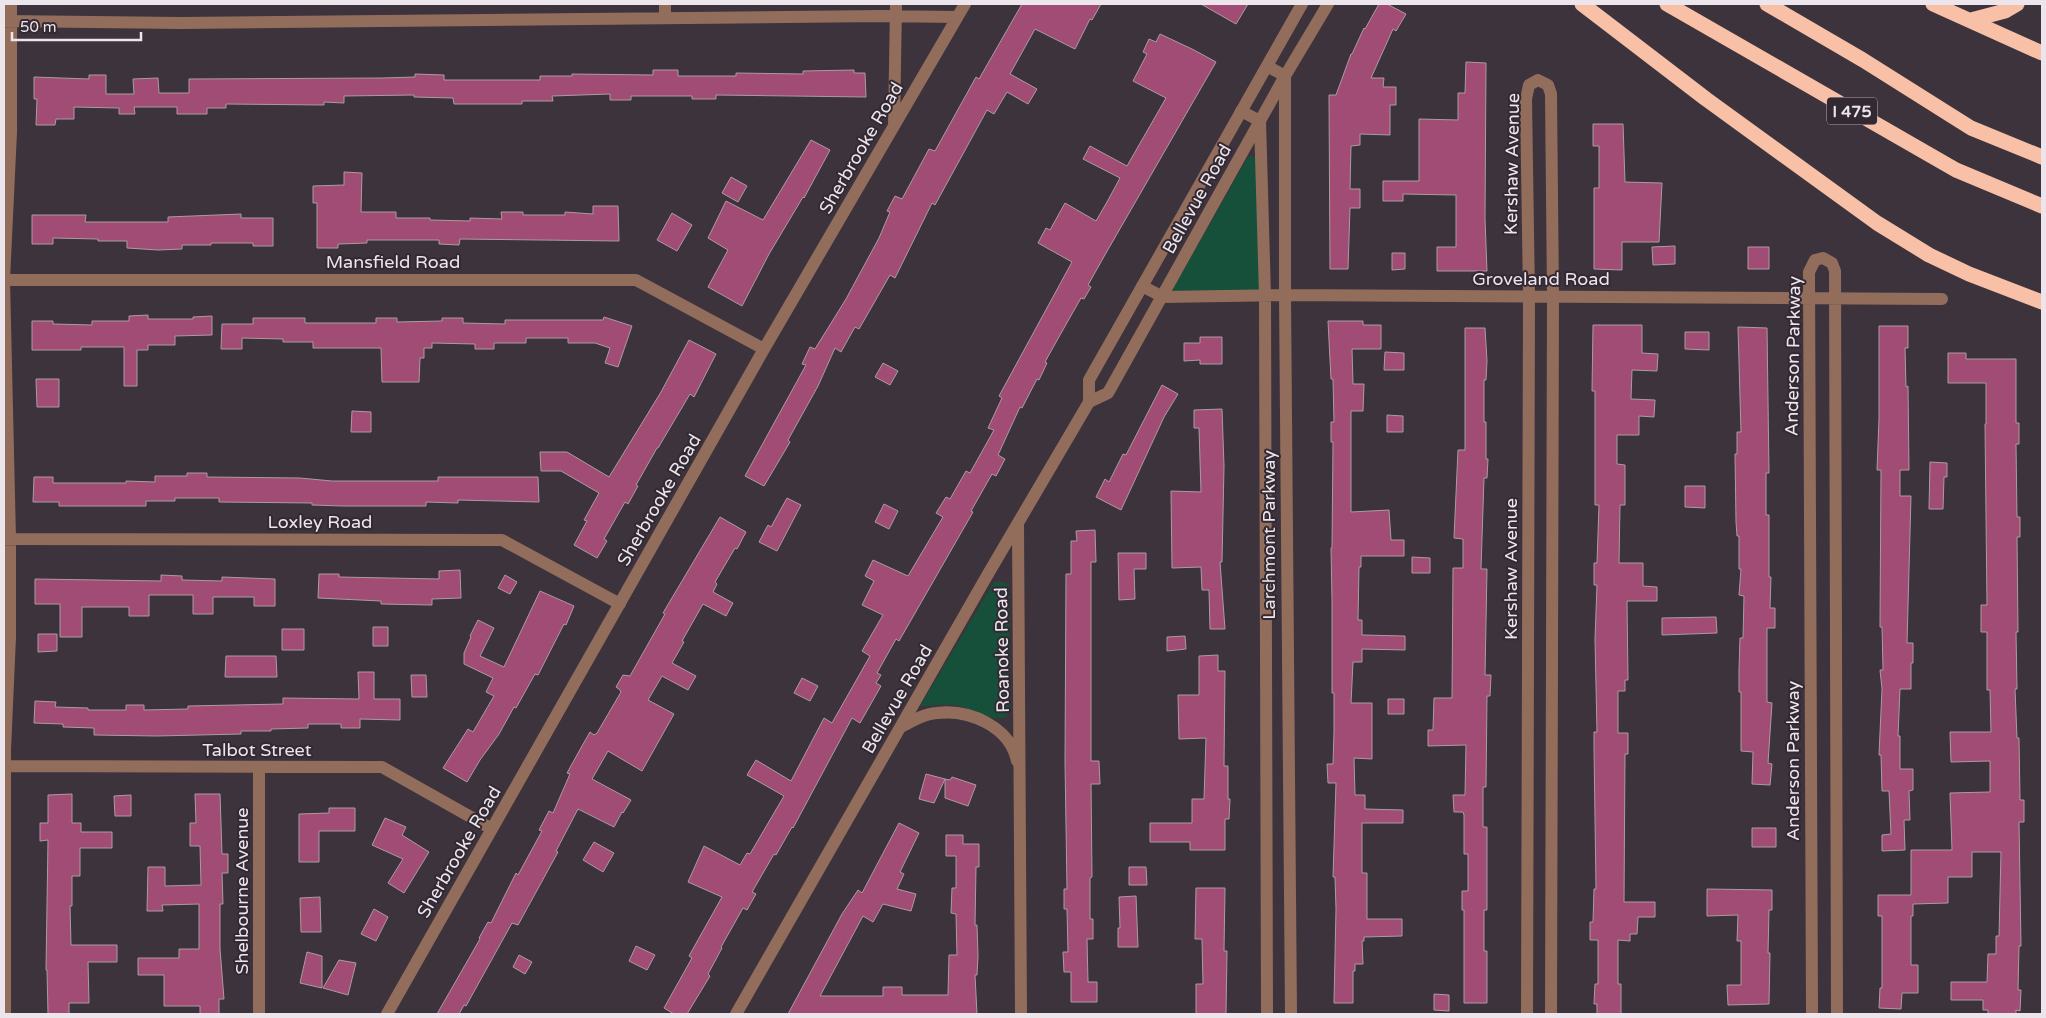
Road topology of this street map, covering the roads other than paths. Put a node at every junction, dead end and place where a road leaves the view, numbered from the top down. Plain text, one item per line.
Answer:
1 (11, 4) edge
2 (665, 4) edge
3 (965, 4) edge
4 (1302, 4) edge
5 (1328, 4) edge
6 (1582, 4) edge
7 (1667, 4) edge
8 (1767, 4) edge
9 (1933, 4) edge
10 (2017, 4) edge
11 (896, 10) edge
12 (957, 17) junction
13 (665, 18) junction
14 (1971, 20) junction
15 (8, 21) edge
16 (2042, 53) edge
17 (1267, 66) junction
18 (1285, 76) junction
19 (1241, 111) junction
20 (1260, 121) junction
21 (894, 127) junction
22 (2042, 157) edge
23 (2042, 206) edge
24 (4, 280) edge
25 (1142, 286) junction
26 (1284, 295) junction
27 (1265, 296) junction
28 (1163, 297) junction
29 (1529, 297) junction
30 (1553, 297) junction
31 (1809, 299) junction
32 (1835, 299) junction
33 (1942, 299) dead end
34 (2042, 302) edge
35 (764, 349) junction
36 (1089, 402) junction
37 (1018, 524) junction
38 (7, 539) edge
39 (620, 604) junction
40 (901, 728) junction
41 (4, 750) edge
42 (5, 766) edge
43 (259, 768) junction
44 (1021, 775) junction
45 (492, 830) junction
46 (4, 956) edge
47 (5, 1014) edge
48 (259, 1014) edge
49 (387, 1014) edge
50 (736, 1014) edge
51 (1021, 1014) edge
52 (1267, 1014) edge
53 (1291, 1014) edge
54 (1527, 1014) edge
55 (1551, 1014) edge
56 (1812, 1014) edge
57 (1837, 1014) edge

1 - 15 street
2 - 13 street
3 - 12 street, Sherbrooke Road
4 - 17 street, Bellevue Road
5 - 18 street, Bellevue Road
6 - 34 highway
7 - 23 highway, I 475
8 - 22 highway, I 475
9 - 14 highway
10 - 14 highway
11 - 12 street
11 - 13 street
11 - 21 street
12 - 21 street, Sherbrooke Road
13 - 15 street
14 - 16 highway
15 - 24 street
17 - 18 street
17 - 19 street, Bellevue Road
18 - 20 street, Bellevue Road
18 - 26 street, Larchmont Parkway
19 - 20 street
19 - 25 street, Bellevue Road
20 - 27 street, Larchmont Parkway
20 - 28 street, Bellevue Road
21 - 35 street, Sherbrooke Road
24 - 35 street, Mansfield Road
24 - 38 street
25 - 28 street, Groveland Road
25 - 36 street, Bellevue Road
26 - 27 street, Groveland Road
26 - 29 street, Groveland Road
26 - 53 street, Larchmont Parkway
27 - 28 street, Groveland Road
27 - 52 street, Larchmont Parkway
28 - 36 street, Bellevue Road
29 - 30 street, Groveland Road
29 - 30 street, Kershaw Avenue
29 - 54 street, Kershaw Avenue
30 - 31 street, Groveland Road
30 - 55 street, Kershaw Avenue
31 - 32 street, Groveland Road
31 - 32 street, Anderson Parkway
31 - 56 street, Anderson Parkway
32 - 33 street, Groveland Road
32 - 57 street, Anderson Parkway
35 - 39 street, Sherbrooke Road
36 - 37 street, Bellevue Road
37 - 40 street, Bellevue Road
37 - 44 street, Roanoke Road
38 - 39 street, Loxley Road
38 - 41 street
39 - 45 street, Sherbrooke Road
40 - 44 street, Roanoke Road
40 - 50 street, Bellevue Road
41 - 42 street
42 - 43 street, Talbot Street
42 - 46 street
43 - 45 street, Talbot Street
43 - 48 street, Shelbourne Avenue
44 - 51 street, Roanoke Road
45 - 49 street, Sherbrooke Road
46 - 47 street

